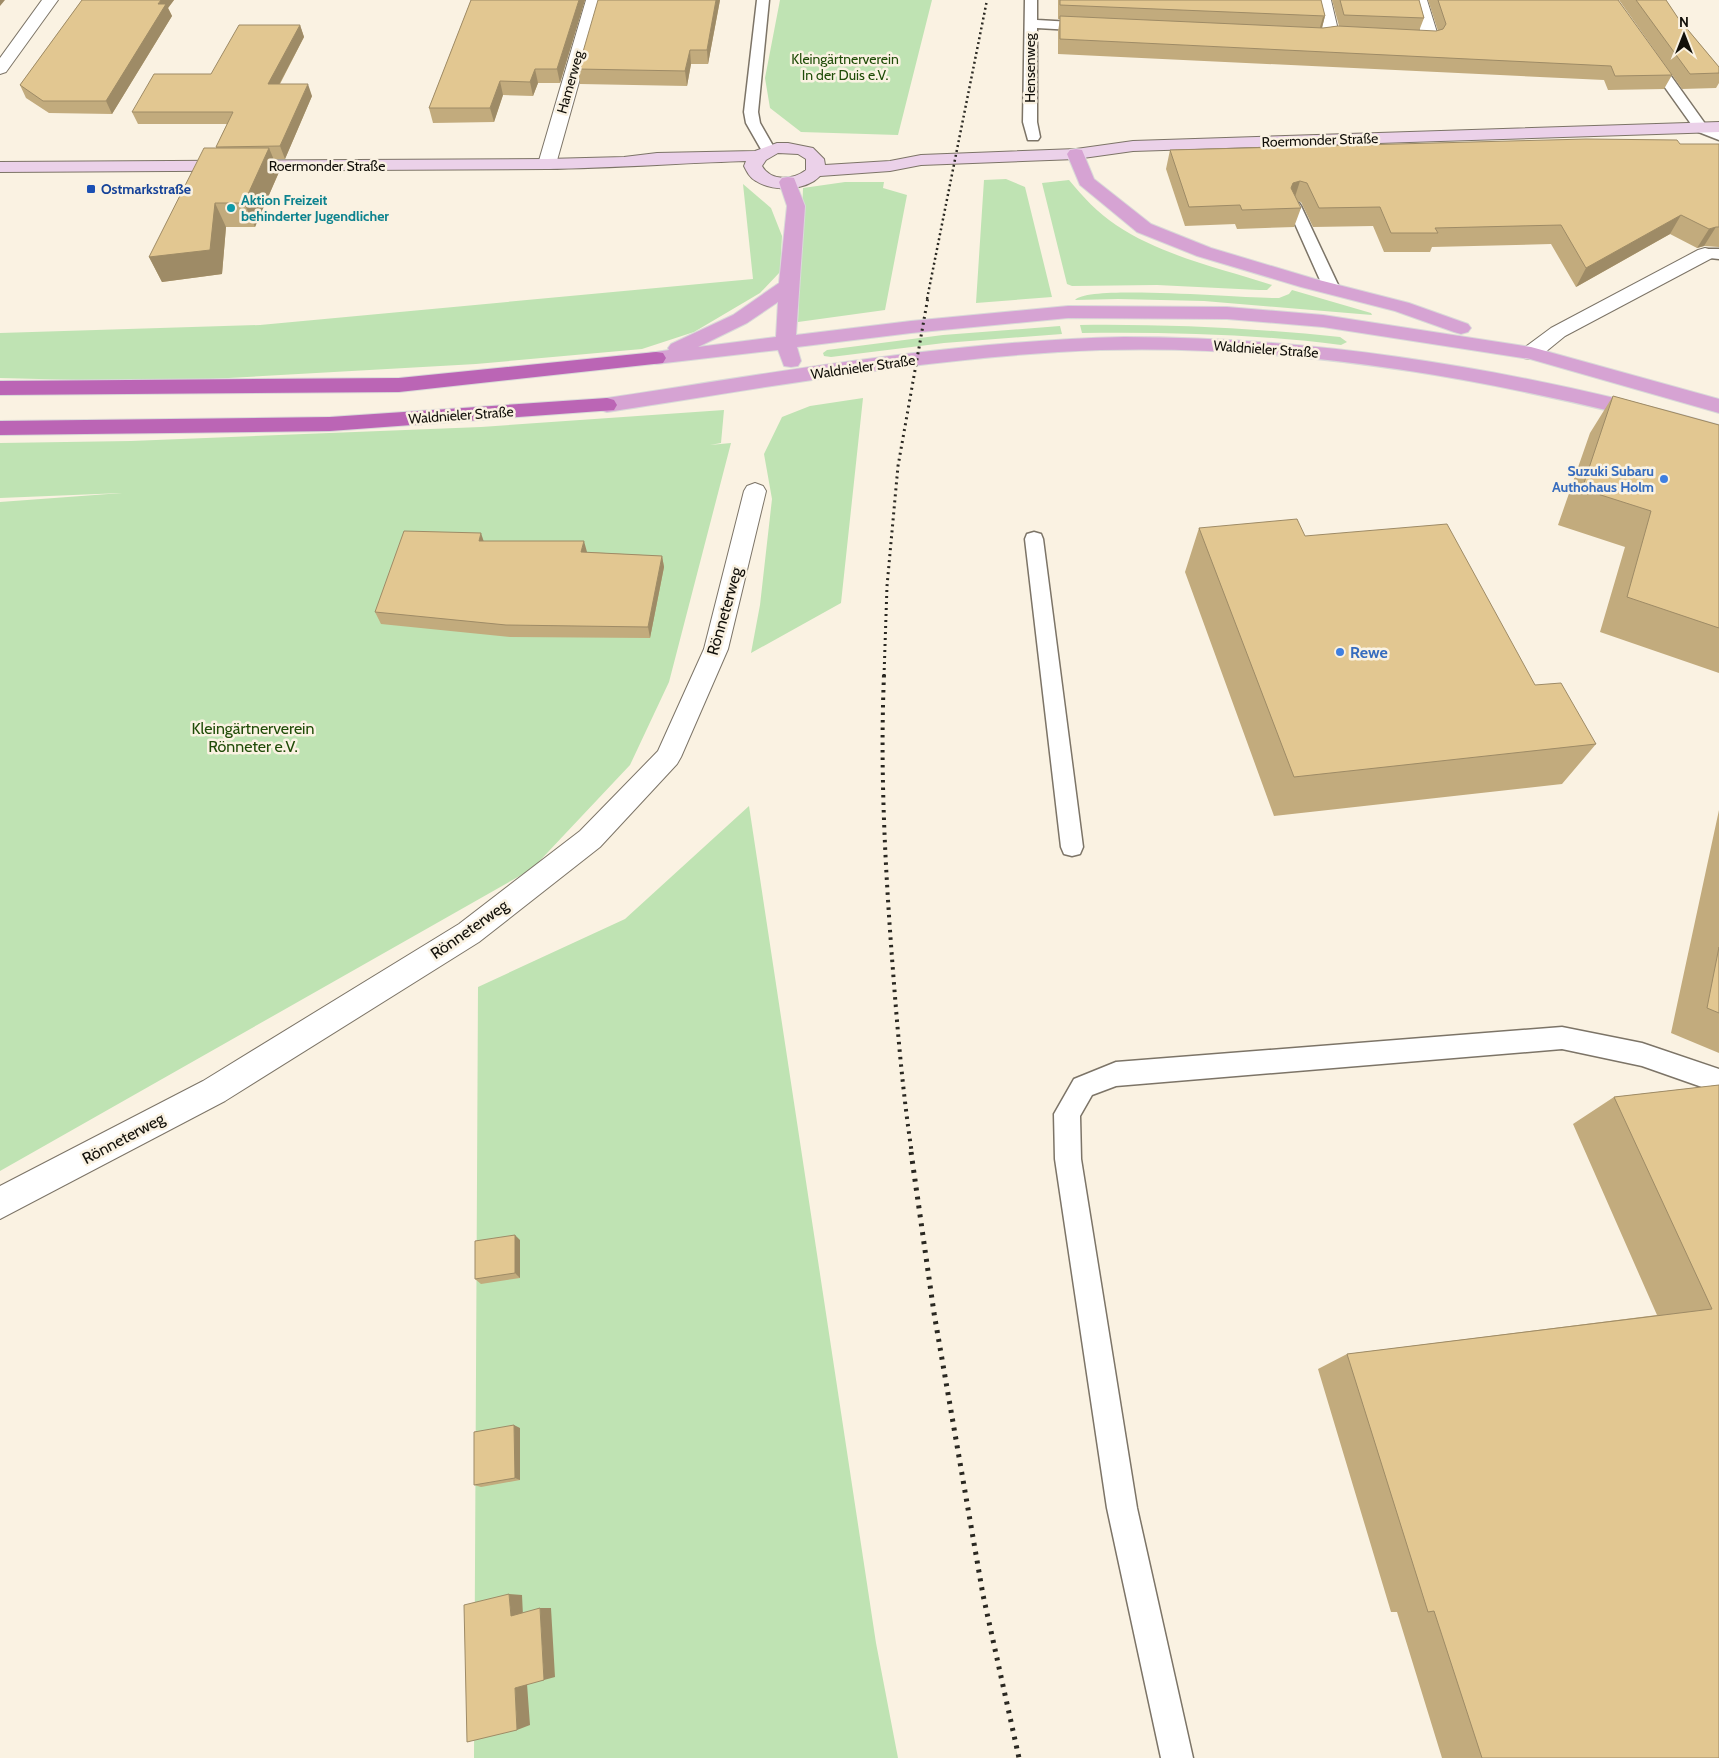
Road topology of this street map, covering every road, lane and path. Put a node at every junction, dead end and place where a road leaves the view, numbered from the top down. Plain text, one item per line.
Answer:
1 (50, 0) edge
2 (594, 0) edge
3 (763, 0) edge
4 (1031, 0) edge
5 (1323, 0) edge
6 (1419, 0) edge
7 (1030, 24) junction
8 (1100, 27) edge
9 (1644, 48) edge
10 (0, 68) edge
11 (1719, 127) edge
12 (1701, 128) junction
13 (1719, 136) edge
14 (1033, 137) dead end
15 (1076, 154) junction
16 (760, 159) junction
17 (813, 163) junction
18 (547, 164) junction
19 (0, 167) edge
20 (788, 182) junction
21 (1294, 206) edge
22 (1712, 254) edge
23 (789, 285) junction
24 (1332, 289) junction
25 (786, 343) junction
26 (1531, 353) junction
27 (656, 358) junction
28 (796, 377) junction
29 (0, 388) edge
30 (607, 405) joint
31 (1719, 406) edge
32 (0, 428) edge
33 (1719, 432) edge
34 (755, 491) dead end
35 (1034, 539) dead end
36 (1072, 847) dead end
37 (1719, 1081) edge
38 (0, 1203) edge
39 (1177, 1758) edge

1 - 10 street
2 - 18 street, Hamerweg
3 - 16 lane
4 - 7 lane, Hensenweg
5 - 6 street
7 - 8 lane
7 - 14 lane, Hensenweg
9 - 12 lane
11 - 12 main road, Roermonder Straße
12 - 13 lane
12 - 15 main road, Roermonder Straße
15 - 17 main road, Roermonder Straße
15 - 24 main road
16 - 17 main road, Roermonder Straße
16 - 18 main road, Roermonder Straße
16 - 20 main road, Roermonder Straße
17 - 20 main road, Roermonder Straße
18 - 19 main road, Roermonder Straße
20 - 23 main road
21 - 24 lane
22 - 26 street
23 - 25 main road
23 - 27 main road
24 - 26 main road
25 - 26 main road, Waldnieler Straße
25 - 27 main road, Waldnieler Straße
25 - 28 main road
26 - 31 main road, Waldnieler Straße
27 - 29 highway, Waldnieler Straße
28 - 30 main road, Waldnieler Straße
28 - 33 main road, Waldnieler Straße
30 - 32 highway, Waldnieler Straße
34 - 38 street, Rönneterweg
35 - 36 lane
37 - 39 lane

